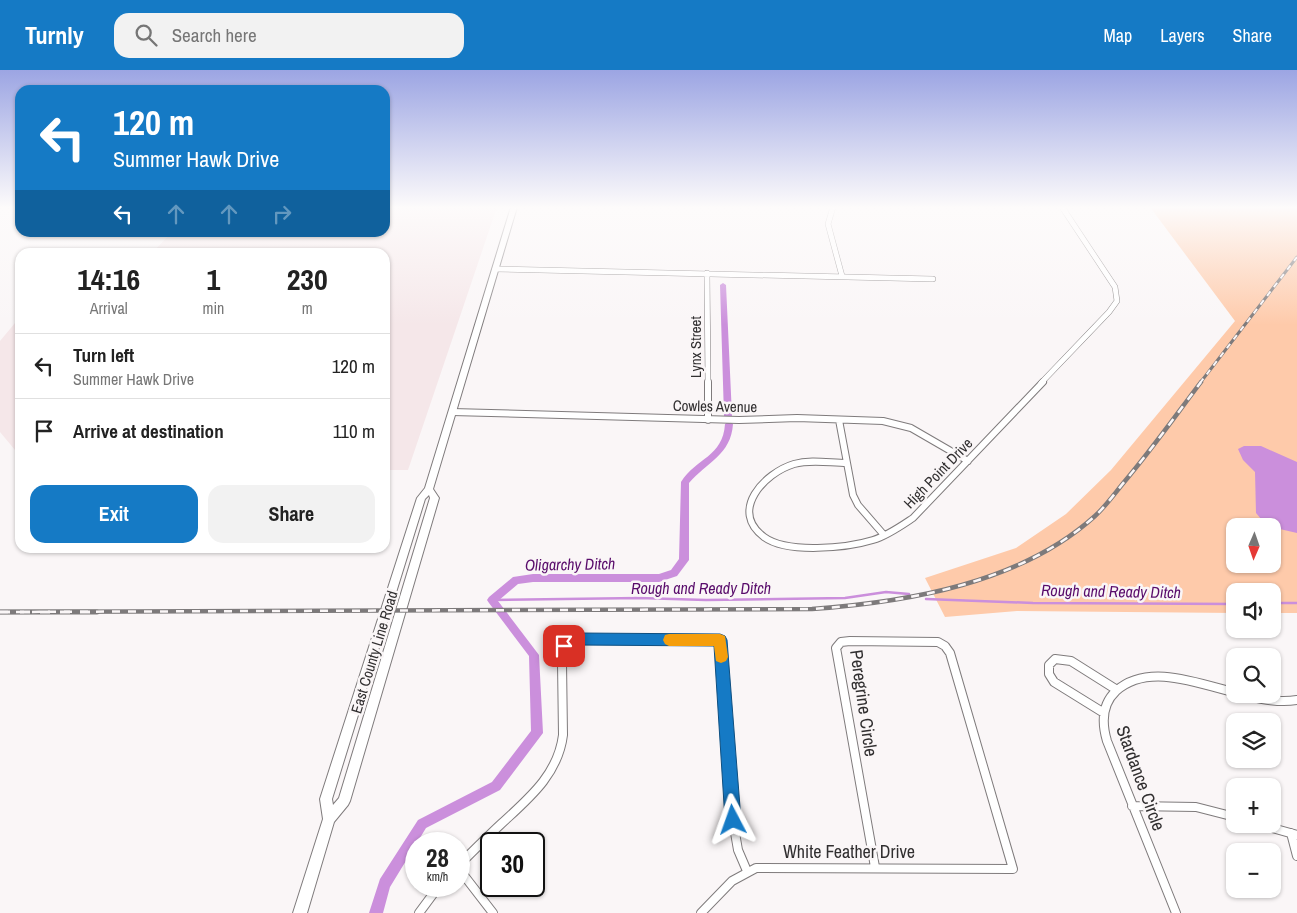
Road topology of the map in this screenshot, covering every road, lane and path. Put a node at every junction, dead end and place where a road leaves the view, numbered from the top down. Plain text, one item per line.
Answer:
1 (502, 246) edge
2 (834, 246) edge
3 (1088, 246) edge
4 (495, 269) junction
5 (707, 273) junction
6 (842, 276) junction
7 (933, 278) dead end
8 (452, 412) junction
9 (708, 420) junction
10 (839, 420) junction
11 (968, 461) junction
12 (847, 463) junction
13 (429, 489) junction
14 (884, 535) junction
15 (1117, 690) junction
16 (1297, 700) edge
17 (1104, 713) junction
18 (1132, 806) junction
19 (1226, 815) edge
20 (329, 819) junction
21 (1281, 830) edge
22 (1294, 834) edge
23 (470, 856) edge
24 (1297, 856) edge
25 (875, 867) junction
26 (1013, 868) joint
27 (747, 871) junction
28 (470, 882) edge
29 (431, 897) edge
30 (300, 913) edge
31 (419, 913) edge
32 (492, 913) edge
33 (701, 913) edge
34 (1176, 913) edge

1 - 4 main road
2 - 6 street
3 - 11 street, High Point Drive
4 - 5 street
4 - 8 main road
5 - 6 street
5 - 9 street, Lynx Street
6 - 7 street
8 - 9 street, Cowles Avenue
8 - 13 main road
9 - 10 street, Cowles Avenue
10 - 11 street, Cowles Avenue
10 - 12 street
11 - 14 street, High Point Drive
12 - 14 street
12 - 14 street, High Point Drive
13 - 20 main road
13 - 20 main road, East County Line Road
15 - 16 street
15 - 17 street, Stardance Circle
15 - 17 street
17 - 18 street, Stardance Circle
18 - 19 street
18 - 34 street, Stardance Circle
20 - 30 main road
21 - 22 street
22 - 24 street
23 - 27 street
25 - 26 street, White Feather Drive
25 - 26 street, Peregrine Circle
25 - 27 street, White Feather Drive
27 - 33 street, White Feather Drive
28 - 32 street
29 - 31 street

